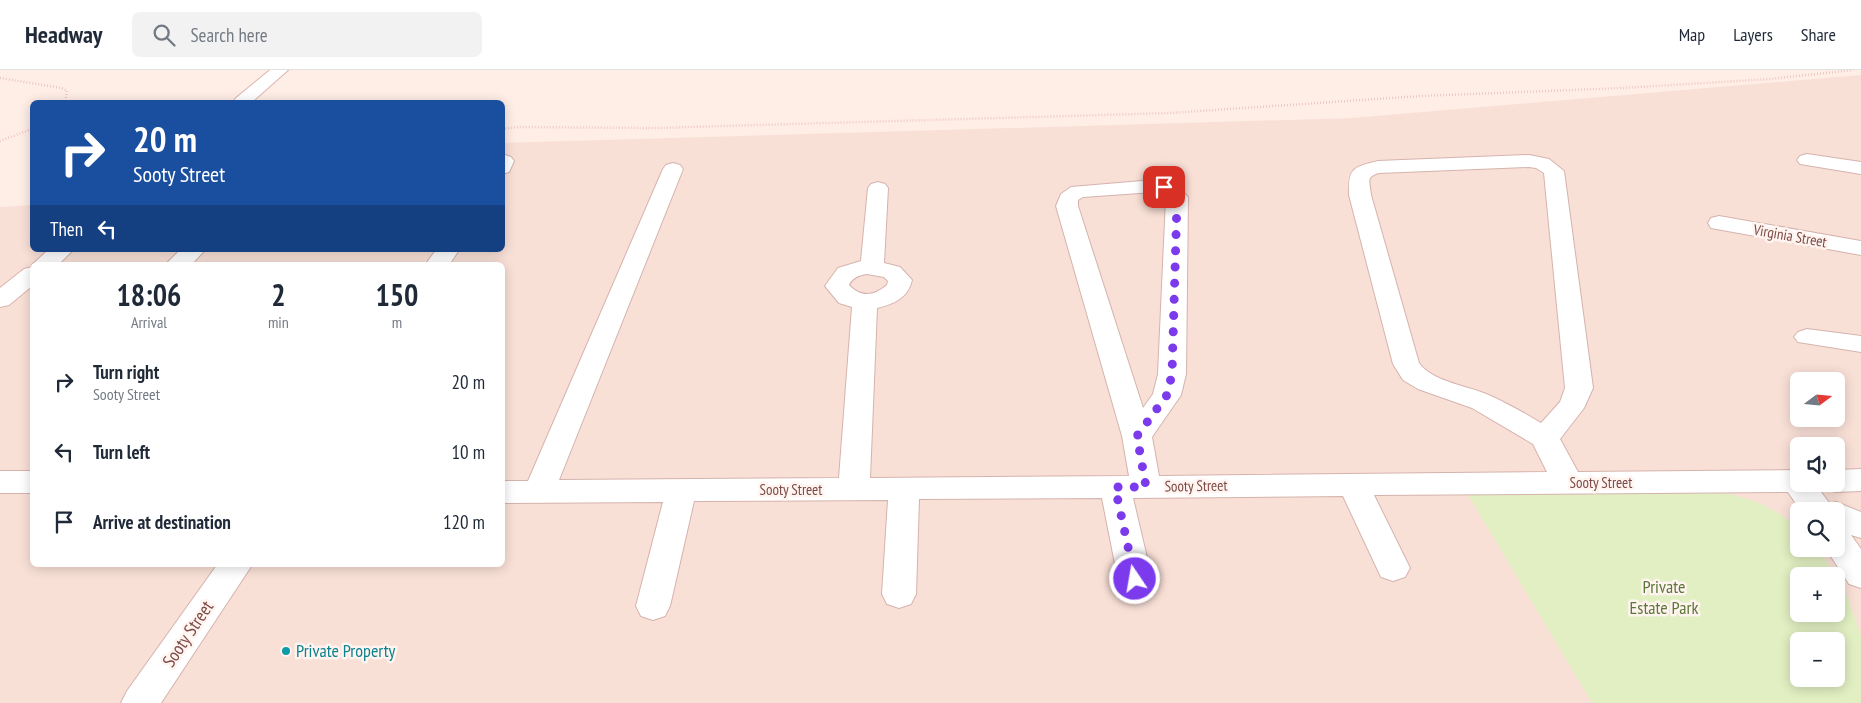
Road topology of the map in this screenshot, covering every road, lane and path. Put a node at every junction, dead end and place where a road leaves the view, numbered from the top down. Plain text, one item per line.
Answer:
1 (280, 70) edge
2 (1853, 70) edge
3 (0, 78) edge
4 (65, 100) edge
5 (244, 100) edge
6 (505, 129) edge
7 (30, 130) edge
8 (0, 141) edge
9 (1807, 160) dead end
10 (1861, 168) edge
11 (673, 169) dead end
12 (878, 188) dead end
13 (1719, 223) dead end
14 (1808, 231) dead end
15 (1861, 240) edge
16 (1861, 248) edge
17 (60, 252) edge
18 (192, 252) edge
19 (48, 262) edge
20 (180, 262) edge
21 (872, 267) junction
22 (30, 276) edge
23 (0, 300) edge
24 (865, 302) junction
25 (1807, 336) dead end
26 (1861, 344) edge
27 (1137, 436) junction
28 (1545, 438) junction
29 (1861, 480) edge
30 (1845, 481) edge
31 (0, 482) edge
32 (30, 482) edge
33 (1568, 483) junction
34 (1354, 485) junction
35 (1131, 487) junction
36 (854, 489) junction
37 (904, 489) junction
38 (681, 491) junction
39 (505, 492) edge
40 (539, 492) junction
41 (1811, 496) edge
42 (1861, 526) edge
43 (1845, 551) edge
44 (234, 567) edge
45 (1393, 568) dead end
46 (1861, 575) edge
47 (1135, 579) dead end
48 (899, 594) dead end
49 (653, 606) dead end
50 (140, 703) edge

1 - 5 street
2 - 6 path
3 - 4 path
7 - 8 path
9 - 10 street
11 - 40 street
12 - 21 street
13 - 16 street, Virginia Street
14 - 15 street, Virginia Street
17 - 19 street
18 - 20 street
21 - 24 street
21 - 24 street
22 - 23 street
24 - 36 street
25 - 26 street
27 - 27 street
27 - 35 street
28 - 28 street
28 - 33 street
29 - 30 street
31 - 32 street
33 - 34 street, Sooty Street
33 - 41 street, Sooty Street
34 - 35 street, Sooty Street
34 - 45 street
35 - 37 street, Sooty Street
35 - 47 street
36 - 37 street, Sooty Street
36 - 38 street, Sooty Street
37 - 48 street
38 - 40 street, Sooty Street
38 - 49 street
39 - 40 street, Sooty Street
41 - 42 street
43 - 46 street
44 - 50 street, Sooty Street

